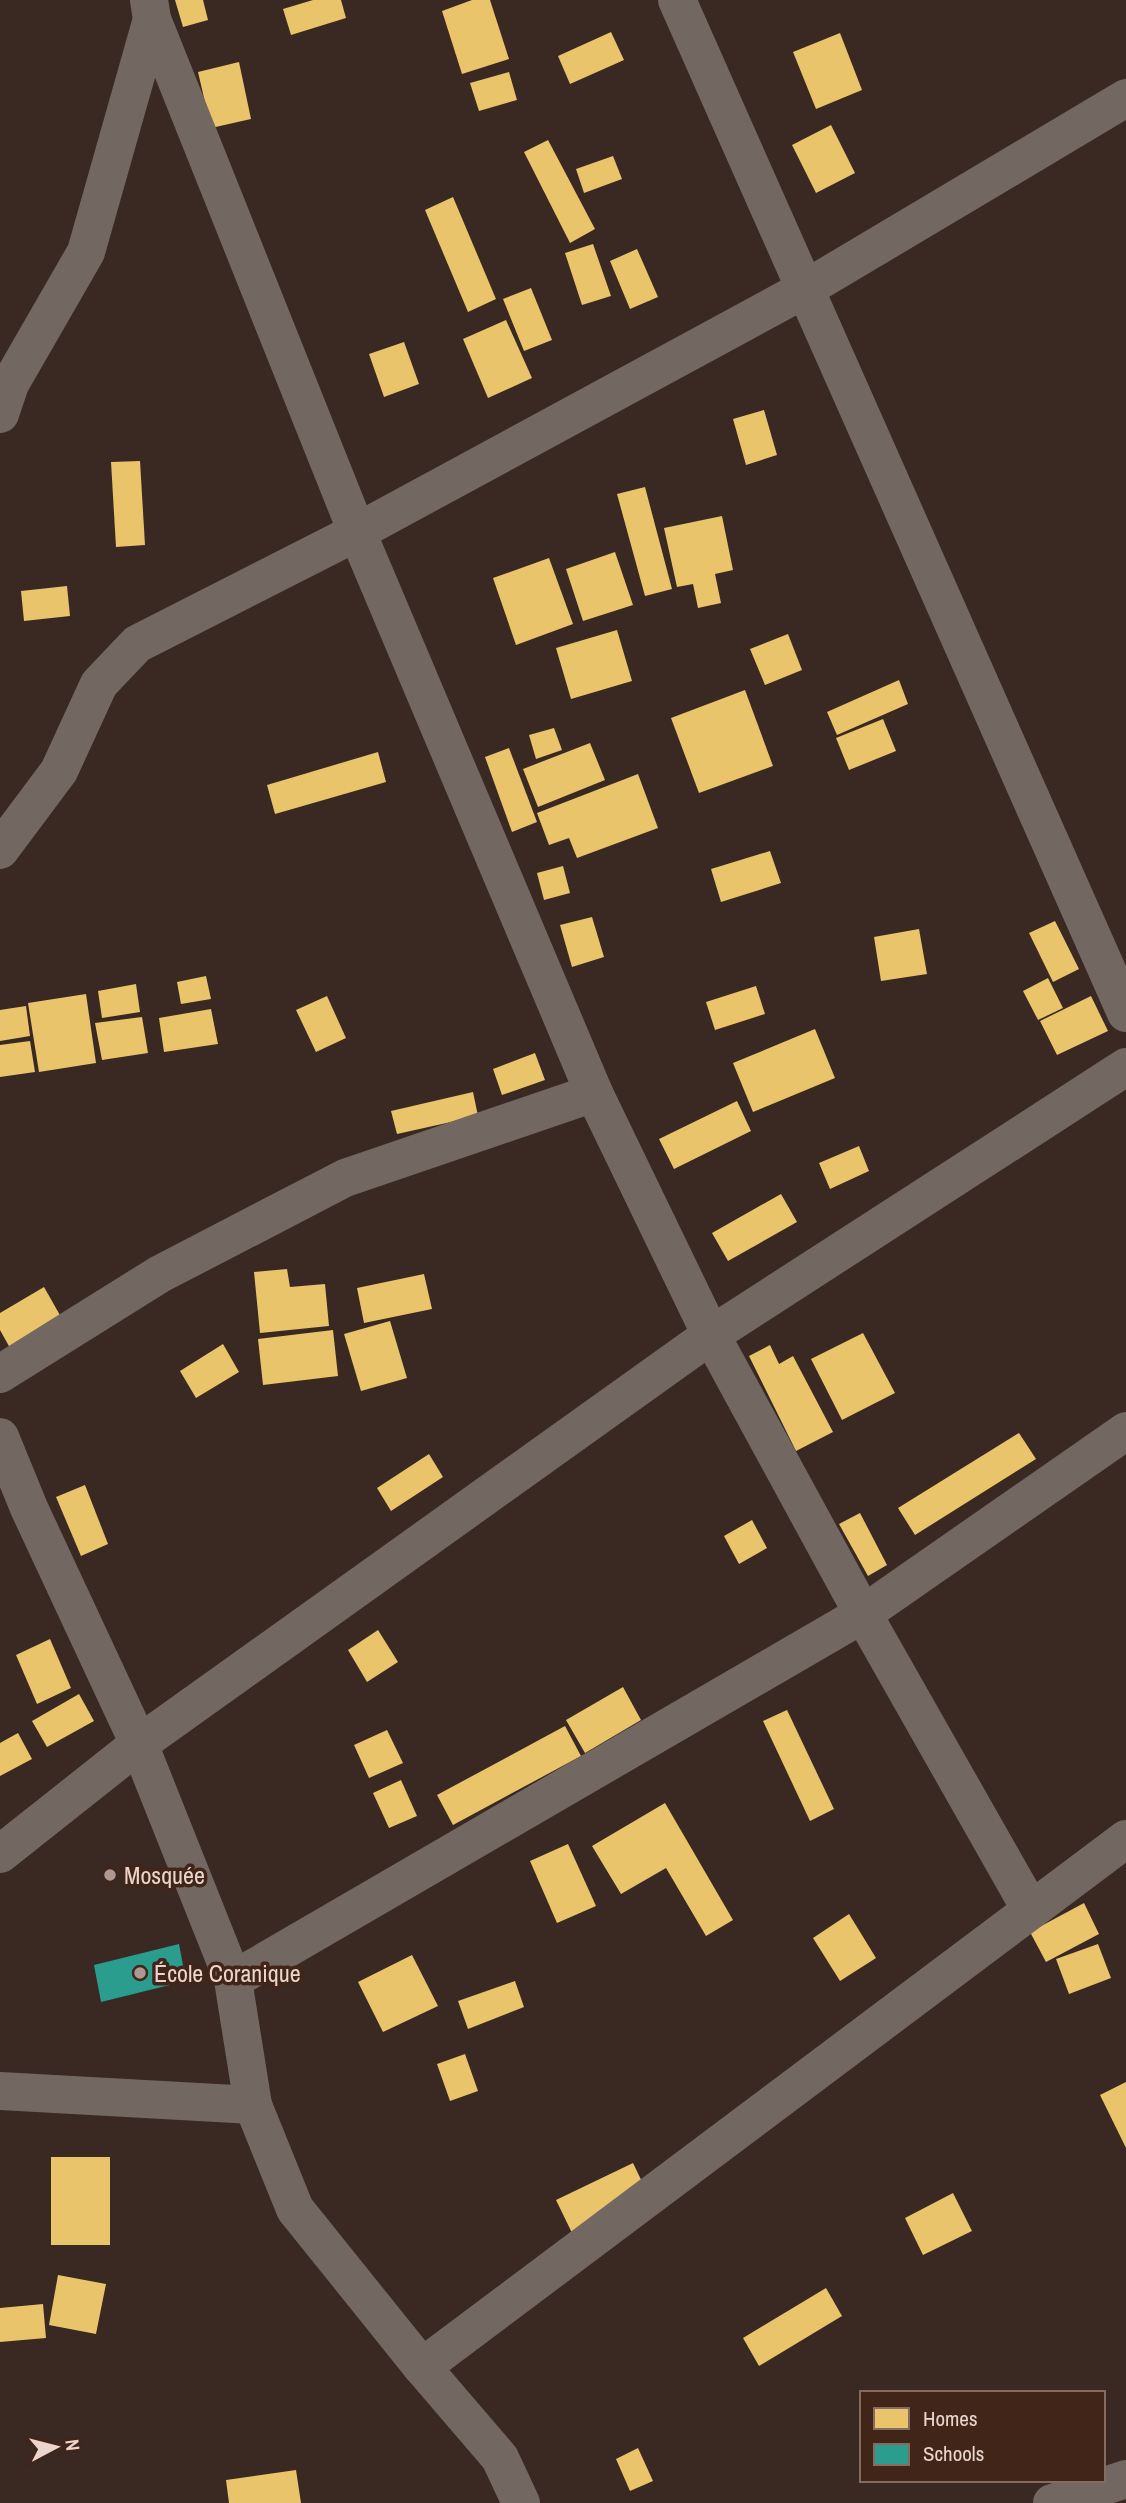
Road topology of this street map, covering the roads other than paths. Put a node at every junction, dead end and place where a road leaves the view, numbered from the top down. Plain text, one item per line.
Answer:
1 (677, 0) edge
2 (151, 9) edge
3 (1126, 98) edge
4 (807, 288) junction
5 (3, 394) edge
6 (357, 532) junction
7 (0, 850) edge
8 (1126, 1013) edge
9 (1126, 1067) edge
10 (594, 1093) junction
11 (711, 1335) junction
12 (0, 1374) edge
13 (1126, 1431) edge
14 (0, 1437) edge
15 (14, 1514) edge
16 (863, 1614) junction
17 (139, 1744) junction
18 (1126, 1839) edge
19 (0, 1854) edge
20 (1031, 1910) junction
21 (233, 1980) junction
22 (0, 2091) edge
23 (253, 2105) junction
24 (422, 2367) junction
25 (1126, 2479) edge
26 (521, 2503) edge
27 (1052, 2503) edge

1 - 4 street
2 - 5 street
2 - 6 street
3 - 4 street
4 - 6 street
4 - 8 street
6 - 7 street
6 - 10 street
9 - 11 street
10 - 11 street
10 - 12 street
11 - 16 street
11 - 17 street
13 - 16 street
14 - 15 street
15 - 17 street
16 - 20 street
16 - 21 street
17 - 19 street
17 - 21 street
18 - 20 street
20 - 24 street
21 - 23 street
22 - 23 street
23 - 24 street
24 - 26 street
25 - 27 street

